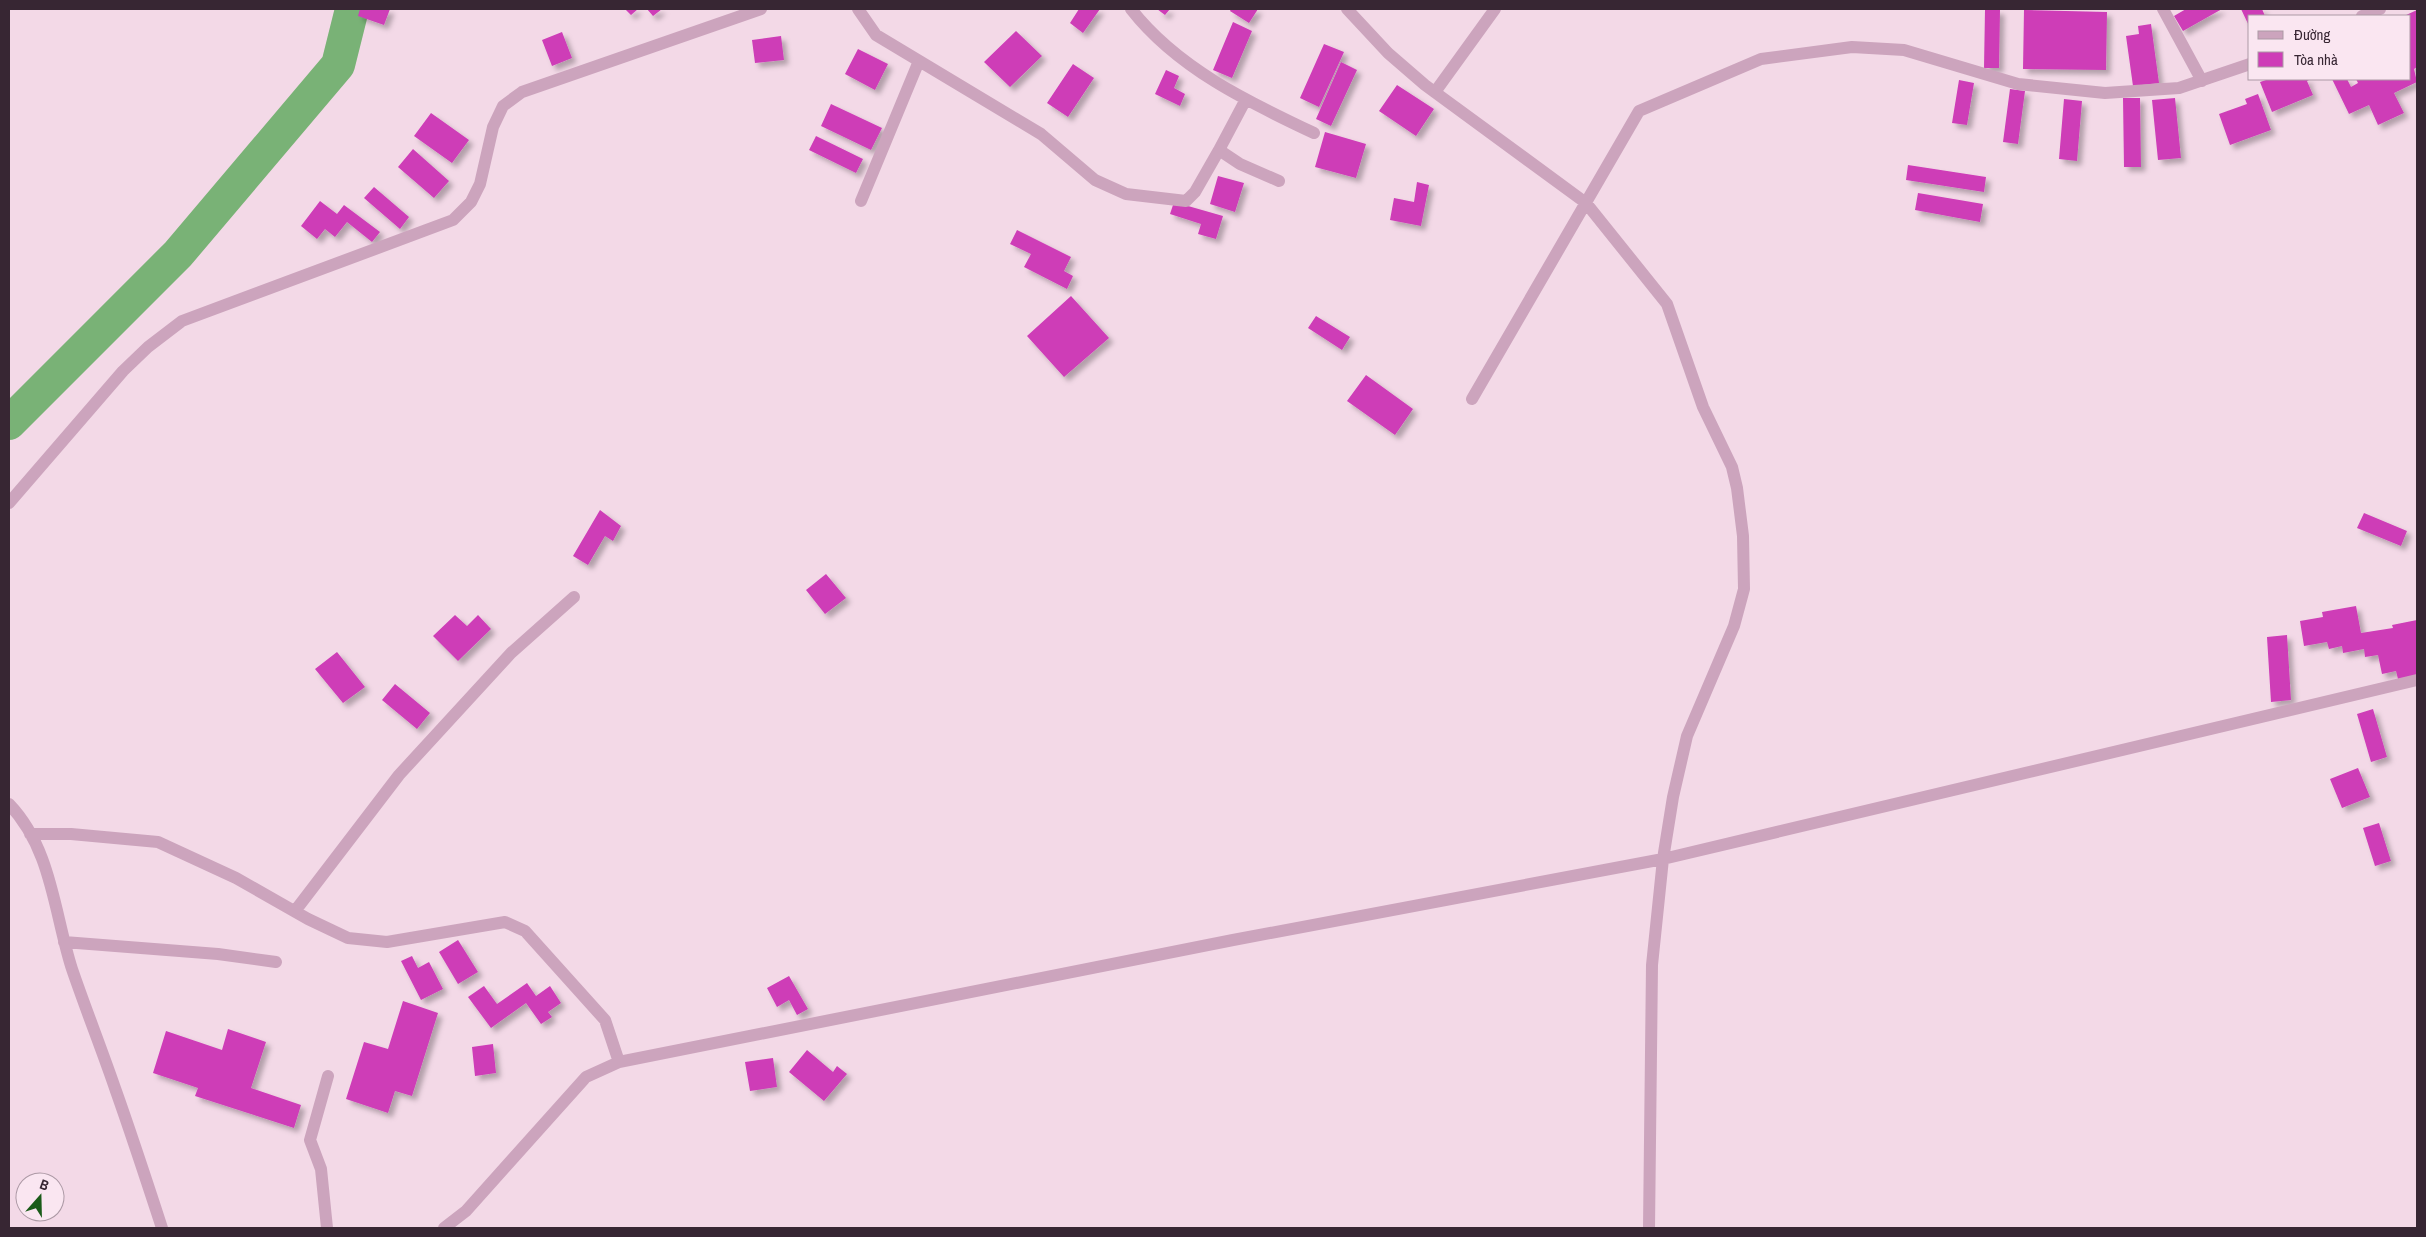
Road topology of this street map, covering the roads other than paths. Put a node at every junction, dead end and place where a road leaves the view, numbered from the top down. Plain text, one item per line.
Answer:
1 (761, 9) edge
2 (858, 9) edge
3 (1131, 9) edge
4 (1346, 9) edge
5 (1495, 9) edge
6 (2163, 9) edge
7 (2380, 9) edge
8 (2365, 15) edge
9 (919, 61) junction
10 (2248, 65) edge
11 (2202, 81) junction
12 (1435, 92) junction
13 (1245, 101) junction
14 (1314, 133) dead end
15 (1218, 150) junction
16 (1279, 181) dead end
17 (861, 201) dead end
18 (1586, 203) junction
19 (1472, 399) dead end
20 (9, 503) edge
21 (574, 598) dead end
22 (2417, 680) edge
23 (9, 804) edge
24 (30, 834) junction
25 (1663, 859) junction
26 (295, 911) junction
27 (64, 942) junction
28 (276, 962) dead end
29 (619, 1062) junction
30 (328, 1076) dead end
31 (162, 1228) edge
32 (327, 1228) edge
33 (444, 1228) edge
34 (1650, 1228) edge

1 - 20 street
2 - 9 street
3 - 13 street
4 - 12 street
5 - 12 street
6 - 11 street
7 - 8 street
9 - 15 street
9 - 17 street
10 - 11 street
11 - 18 street
12 - 18 street
13 - 14 street
13 - 15 street
15 - 16 street
18 - 19 street
18 - 25 street
21 - 26 street
22 - 25 street
23 - 24 street
24 - 26 street
24 - 27 street
25 - 29 street
25 - 34 street
26 - 29 street
27 - 28 street
27 - 31 street
29 - 33 street
30 - 32 street

